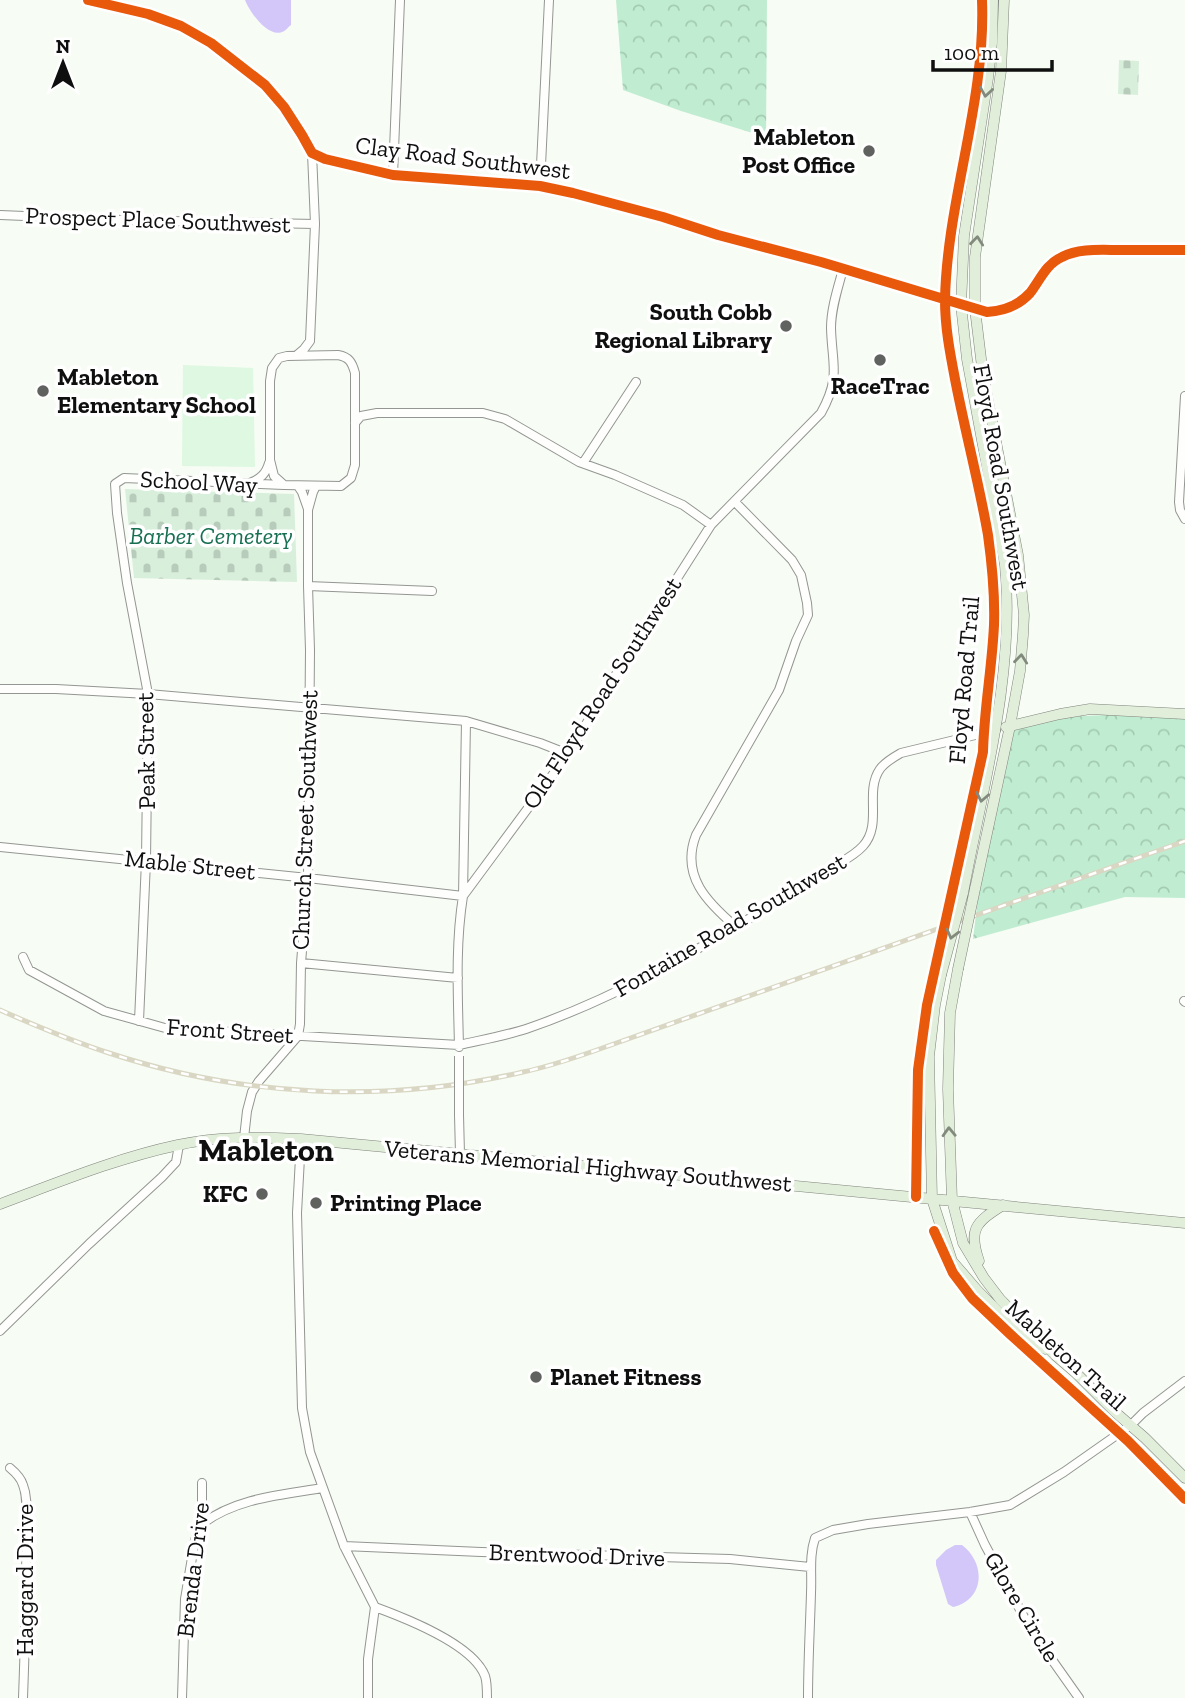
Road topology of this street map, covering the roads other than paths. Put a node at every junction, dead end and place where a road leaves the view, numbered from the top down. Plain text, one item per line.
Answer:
1 (88, 0) edge
2 (400, 0) edge
3 (549, 0) edge
4 (993, 0) edge
5 (1004, 0) edge
6 (312, 153) junction
7 (393, 175) junction
8 (540, 186) junction
9 (0, 215) edge
10 (315, 224) junction
11 (1185, 250) edge
12 (843, 269) junction
13 (961, 305) junction
14 (975, 309) junction
15 (310, 341) junction
16 (296, 355) junction
17 (326, 355) junction
18 (636, 382) dead end
19 (1185, 396) edge
20 (355, 399) junction
21 (377, 413) junction
22 (355, 423) junction
23 (270, 460) junction
24 (583, 463) junction
25 (115, 484) joint
26 (247, 484) junction
27 (284, 485) junction
28 (298, 486) junction
29 (316, 486) junction
30 (735, 502) junction
31 (308, 510) junction
32 (1185, 519) edge
33 (711, 525) junction
34 (308, 586) junction
35 (432, 592) dead end
36 (0, 689) edge
37 (148, 694) junction
38 (309, 707) junction
39 (1185, 714) edge
40 (466, 721) junction
41 (1010, 726) junction
42 (996, 730) junction
43 (568, 754) junction
44 (0, 847) edge
45 (146, 861) junction
46 (308, 878) junction
47 (463, 896) junction
48 (736, 927) junction
49 (23, 957) dead end
50 (302, 963) junction
51 (458, 978) junction
52 (139, 1021) junction
53 (298, 1036) junction
54 (459, 1045) junction
55 (244, 1138) junction
56 (301, 1139) junction
57 (179, 1145) junction
58 (460, 1154) junction
59 (932, 1199) junction
60 (952, 1200) junction
61 (0, 1204) edge
62 (1003, 1205) junction
63 (1185, 1223) edge
64 (985, 1278) junction
65 (0, 1331) edge
66 (1055, 1355) junction
67 (1185, 1381) edge
68 (1131, 1425) junction
69 (10, 1468) dead end
70 (1185, 1478) edge
71 (202, 1483) dead end
72 (323, 1488) junction
73 (970, 1512) junction
74 (202, 1524) junction
75 (344, 1546) junction
76 (810, 1567) junction
77 (375, 1607) junction
78 (23, 1698) edge
79 (182, 1698) edge
80 (368, 1698) edge
81 (487, 1698) edge
82 (808, 1698) edge
83 (1079, 1698) edge

1 - 6 street
2 - 7 street
3 - 8 street
4 -> 13 main road, Floyd Road Southwest
14 -> 5 main road, Floyd Road Southwest
6 - 7 street, Clay Road Southwest
6 - 10 street
7 - 8 street, Clay Road Southwest
8 - 12 street, Clay Road Southwest
9 - 10 street, Prospect Place Southwest
10 - 15 street
11 - 14 street
12 - 13 street, Clay Road Southwest
12 - 30 street, Old Floyd Road Southwest
13 - 14 street, Clay Road Southwest
13 - 42 main road, Floyd Road Southwest
41 -> 14 main road, Floyd Road Southwest
15 - 16 street
15 - 17 street
16 - 17 street
16 - 23 street
17 - 20 street
18 - 24 street
19 - 32 street
20 - 21 street
20 - 22 street
21 - 22 street
21 - 24 street
22 - 29 street
23 - 26 street
23 - 27 street
24 - 33 street
25 - 26 street, School Way
25 - 37 street, Peak Street
26 - 27 street, School Way
27 - 28 street
28 - 29 street
28 - 31 street
29 - 31 street, Church Street Southwest
30 - 33 street, Old Floyd Road Southwest
30 - 48 street
31 - 34 street, Church Street Southwest
33 - 43 street, Old Floyd Road Southwest
34 - 35 street
34 - 38 street, Church Street Southwest
36 - 37 street
37 - 38 street
37 - 45 street, Peak Street
38 - 40 street
38 - 46 street, Church Street Southwest
39 - 41 main road, Fontaine Road Southwest
40 - 43 street
40 - 47 street
41 - 42 main road, Fontaine Road Southwest
60 -> 41 main road, Floyd Road Southwest, bridge
42 - 48 street, Fontaine Road Southwest
42 -> 59 main road, Floyd Road Southwest, bridge
43 - 47 street, Old Floyd Road Southwest
44 - 45 street, Mable Street
45 - 46 street, Mable Street
45 - 52 street, Peak Street
46 - 47 street, Mable Street
46 - 50 street, Church Street Southwest
47 - 51 street
48 - 54 street, Fontaine Road Southwest
49 - 52 street, Front Street
50 - 51 street
50 - 53 street, Church Street Southwest
51 - 54 street
52 - 53 street, Front Street
53 - 54 street, Front Street
53 - 55 street
54 - 58 street, bridge
55 - 56 main road, Veterans Memorial Highway Southwest
55 - 57 main road, Veterans Memorial Highway Southwest
56 - 58 main road, Veterans Memorial Highway Southwest
56 - 72 street
57 - 61 main road, Veterans Memorial Highway Southwest
57 - 65 street
58 - 59 main road, Veterans Memorial Highway Southwest
59 - 60 main road, Veterans Memorial Highway Southwest
59 - 66 main road, Floyd Road Southwest
60 - 62 main road, Veterans Memorial Highway Southwest
60 - 64 main road, Floyd Road Southwest
62 - 63 main road, Veterans Memorial Highway Southwest
62 - 64 main road
64 - 66 main road
66 - 68 main road
67 - 68 street
68 - 70 main road
68 - 73 street
69 - 78 street, Haggard Drive
71 - 74 street, Brenda Drive
72 - 74 street
72 - 75 street
73 - 76 street
73 - 83 street, Glore Circle
74 - 79 street, Brenda Drive
75 - 76 street, Brentwood Drive
75 - 77 street
76 - 82 street
77 - 80 street
77 - 81 street

